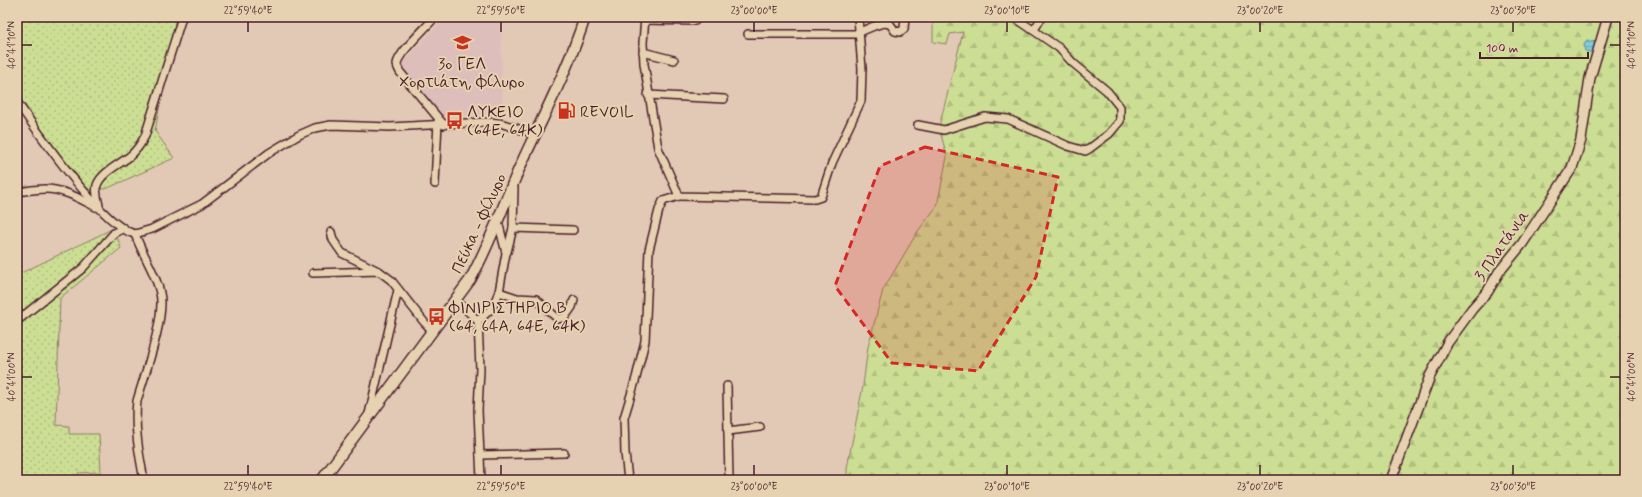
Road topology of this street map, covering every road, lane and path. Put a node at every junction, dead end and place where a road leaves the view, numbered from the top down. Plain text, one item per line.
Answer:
1 (182, 17) edge
2 (435, 17) edge
3 (585, 17) edge
4 (858, 17) edge
5 (905, 17) edge
6 (1014, 17) edge
7 (1042, 17) edge
8 (1608, 17) edge
9 (645, 19) edge
10 (695, 21) dead end
11 (1034, 30) junction
12 (748, 34) dead end
13 (858, 34) junction
14 (643, 52) junction
15 (674, 60) dead end
16 (648, 96) junction
17 (724, 99) dead end
18 (17, 102) edge
19 (441, 125) junction
20 (918, 125) dead end
21 (535, 134) junction
22 (514, 182) junction
23 (435, 184) dead end
24 (17, 192) edge
25 (679, 196) junction
26 (100, 208) junction
27 (498, 221) junction
28 (124, 228) junction
29 (513, 228) junction
30 (572, 230) dead end
31 (331, 232) dead end
32 (136, 234) junction
33 (506, 253) junction
34 (378, 271) junction
35 (314, 273) dead end
36 (398, 290) junction
37 (499, 292) junction
38 (456, 300) junction
39 (574, 300) dead end
40 (478, 320) junction
41 (17, 321) edge
42 (433, 331) junction
43 (727, 386) dead end
44 (367, 420) junction
45 (760, 427) dead end
46 (728, 430) junction
47 (564, 453) dead end
48 (480, 455) junction
49 (144, 480) edge
50 (322, 480) edge
51 (481, 480) edge
52 (628, 480) edge
53 (729, 480) edge
54 (1391, 480) edge

1 - 26 street
2 - 19 street
3 - 21 main road, Πεύκα - Φίλυρο
4 - 13 street
5 - 13 street
6 - 11 street
7 - 11 street
8 - 54 street, 3 Πλατάνια
9 - 10 street
9 - 14 street
11 - 20 street
12 - 13 street
13 - 25 street
14 - 15 street
14 - 16 street
16 - 17 street
16 - 25 street
18 - 26 street
19 - 21 street
19 - 23 street
19 - 32 street
21 - 22 main road, Πεύκα - Φίλυρο
22 - 27 main road, Πεύκα - Φίλυρο
22 - 29 street
24 - 26 street
25 - 52 street
26 - 28 street
27 - 33 street
27 - 38 main road, Πεύκα - Φίλυρο
28 - 32 street
28 - 41 street
29 - 30 street
29 - 33 street
31 - 34 street
32 - 49 street
33 - 37 street
34 - 35 street
34 - 36 street
36 - 42 street
36 - 44 street
37 - 39 street
37 - 40 street
38 - 40 street
38 - 42 main road, Πεύκα - Φίλυρο
40 - 48 street
42 - 44 main road, Πεύκα - Φίλυρο
43 - 46 street
44 - 50 main road, Πεύκα - Φίλυρο
45 - 46 street
46 - 53 street
47 - 48 street
48 - 51 street

